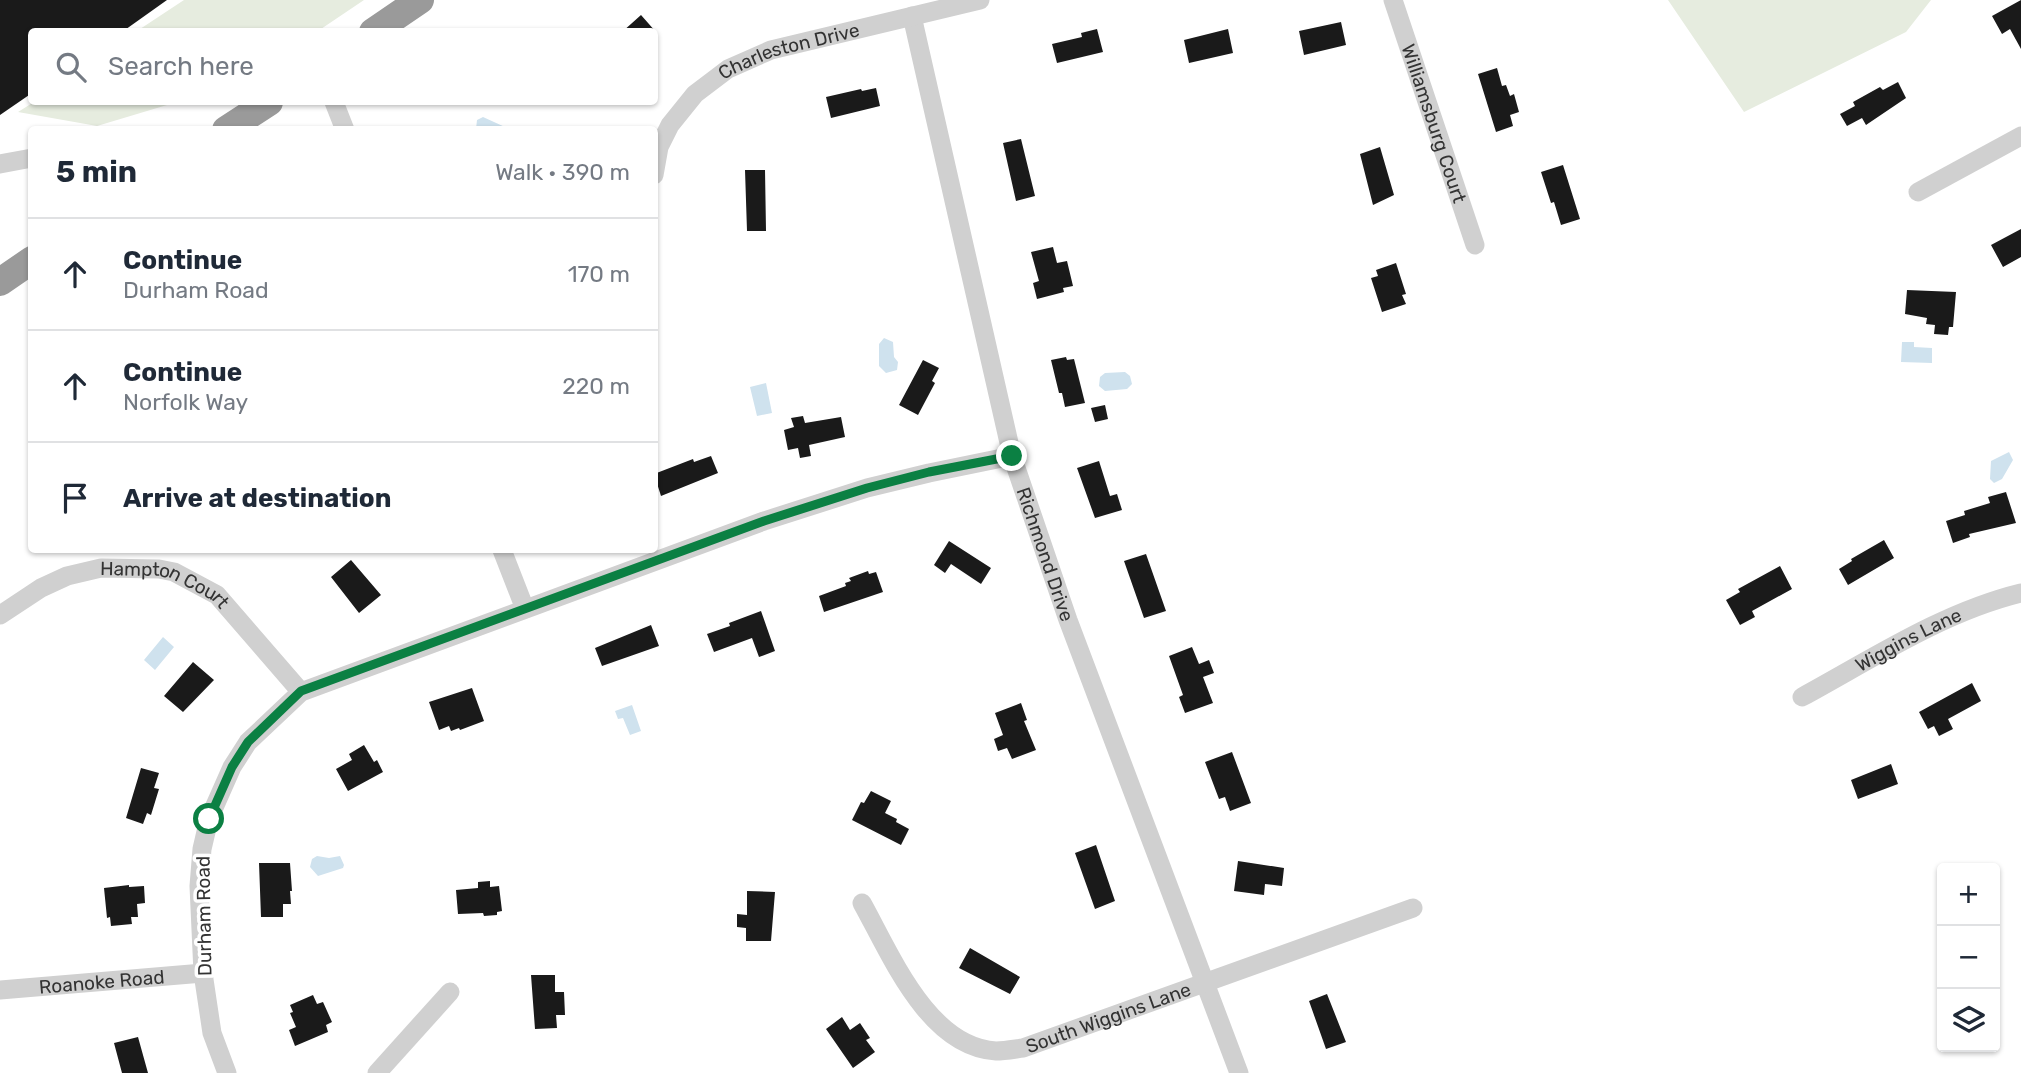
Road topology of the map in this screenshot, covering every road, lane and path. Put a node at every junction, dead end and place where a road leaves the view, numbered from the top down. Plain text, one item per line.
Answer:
1 (420, 0) edge
2 (980, 0) edge
3 (1393, 0) edge
4 (912, 16) junction
5 (379, 28) edge
6 (264, 105) edge
7 (335, 105) edge
8 (232, 126) edge
9 (343, 126) edge
10 (2021, 136) edge
11 (658, 153) edge
12 (28, 159) edge
13 (0, 164) edge
14 (1918, 192) dead end
15 (1475, 245) dead end
16 (28, 263) edge
17 (0, 282) edge
18 (1012, 456) junction
19 (503, 553) edge
20 (2021, 593) edge
21 (525, 609) junction
22 (0, 615) edge
23 (301, 691) junction
24 (1802, 697) dead end
25 (862, 903) dead end
26 (1413, 908) dead end
27 (203, 973) junction
28 (1204, 984) junction
29 (0, 990) edge
30 (450, 992) dead end
31 (228, 1073) edge
32 (377, 1073) edge
33 (1240, 1073) edge

1 - 5 highway
2 - 4 street, Charleston Drive
3 - 15 street, Williamsburg Court
4 - 11 street, Charleston Drive
4 - 18 street, Richmond Drive
6 - 8 highway
7 - 9 street
10 - 14 street
12 - 13 street
16 - 17 highway
18 - 21 street, Durham Road
18 - 28 street, Richmond Drive
19 - 21 street
20 - 24 street, Wiggins Lane
21 - 23 street, Durham Road
22 - 23 street, Hampton Court
23 - 27 street, Durham Road
25 - 28 street, South Wiggins Lane
26 - 28 street, South Wiggins Lane
27 - 29 street, Roanoke Road
27 - 31 street, Durham Road
28 - 33 street, Richmond Drive
30 - 32 street

